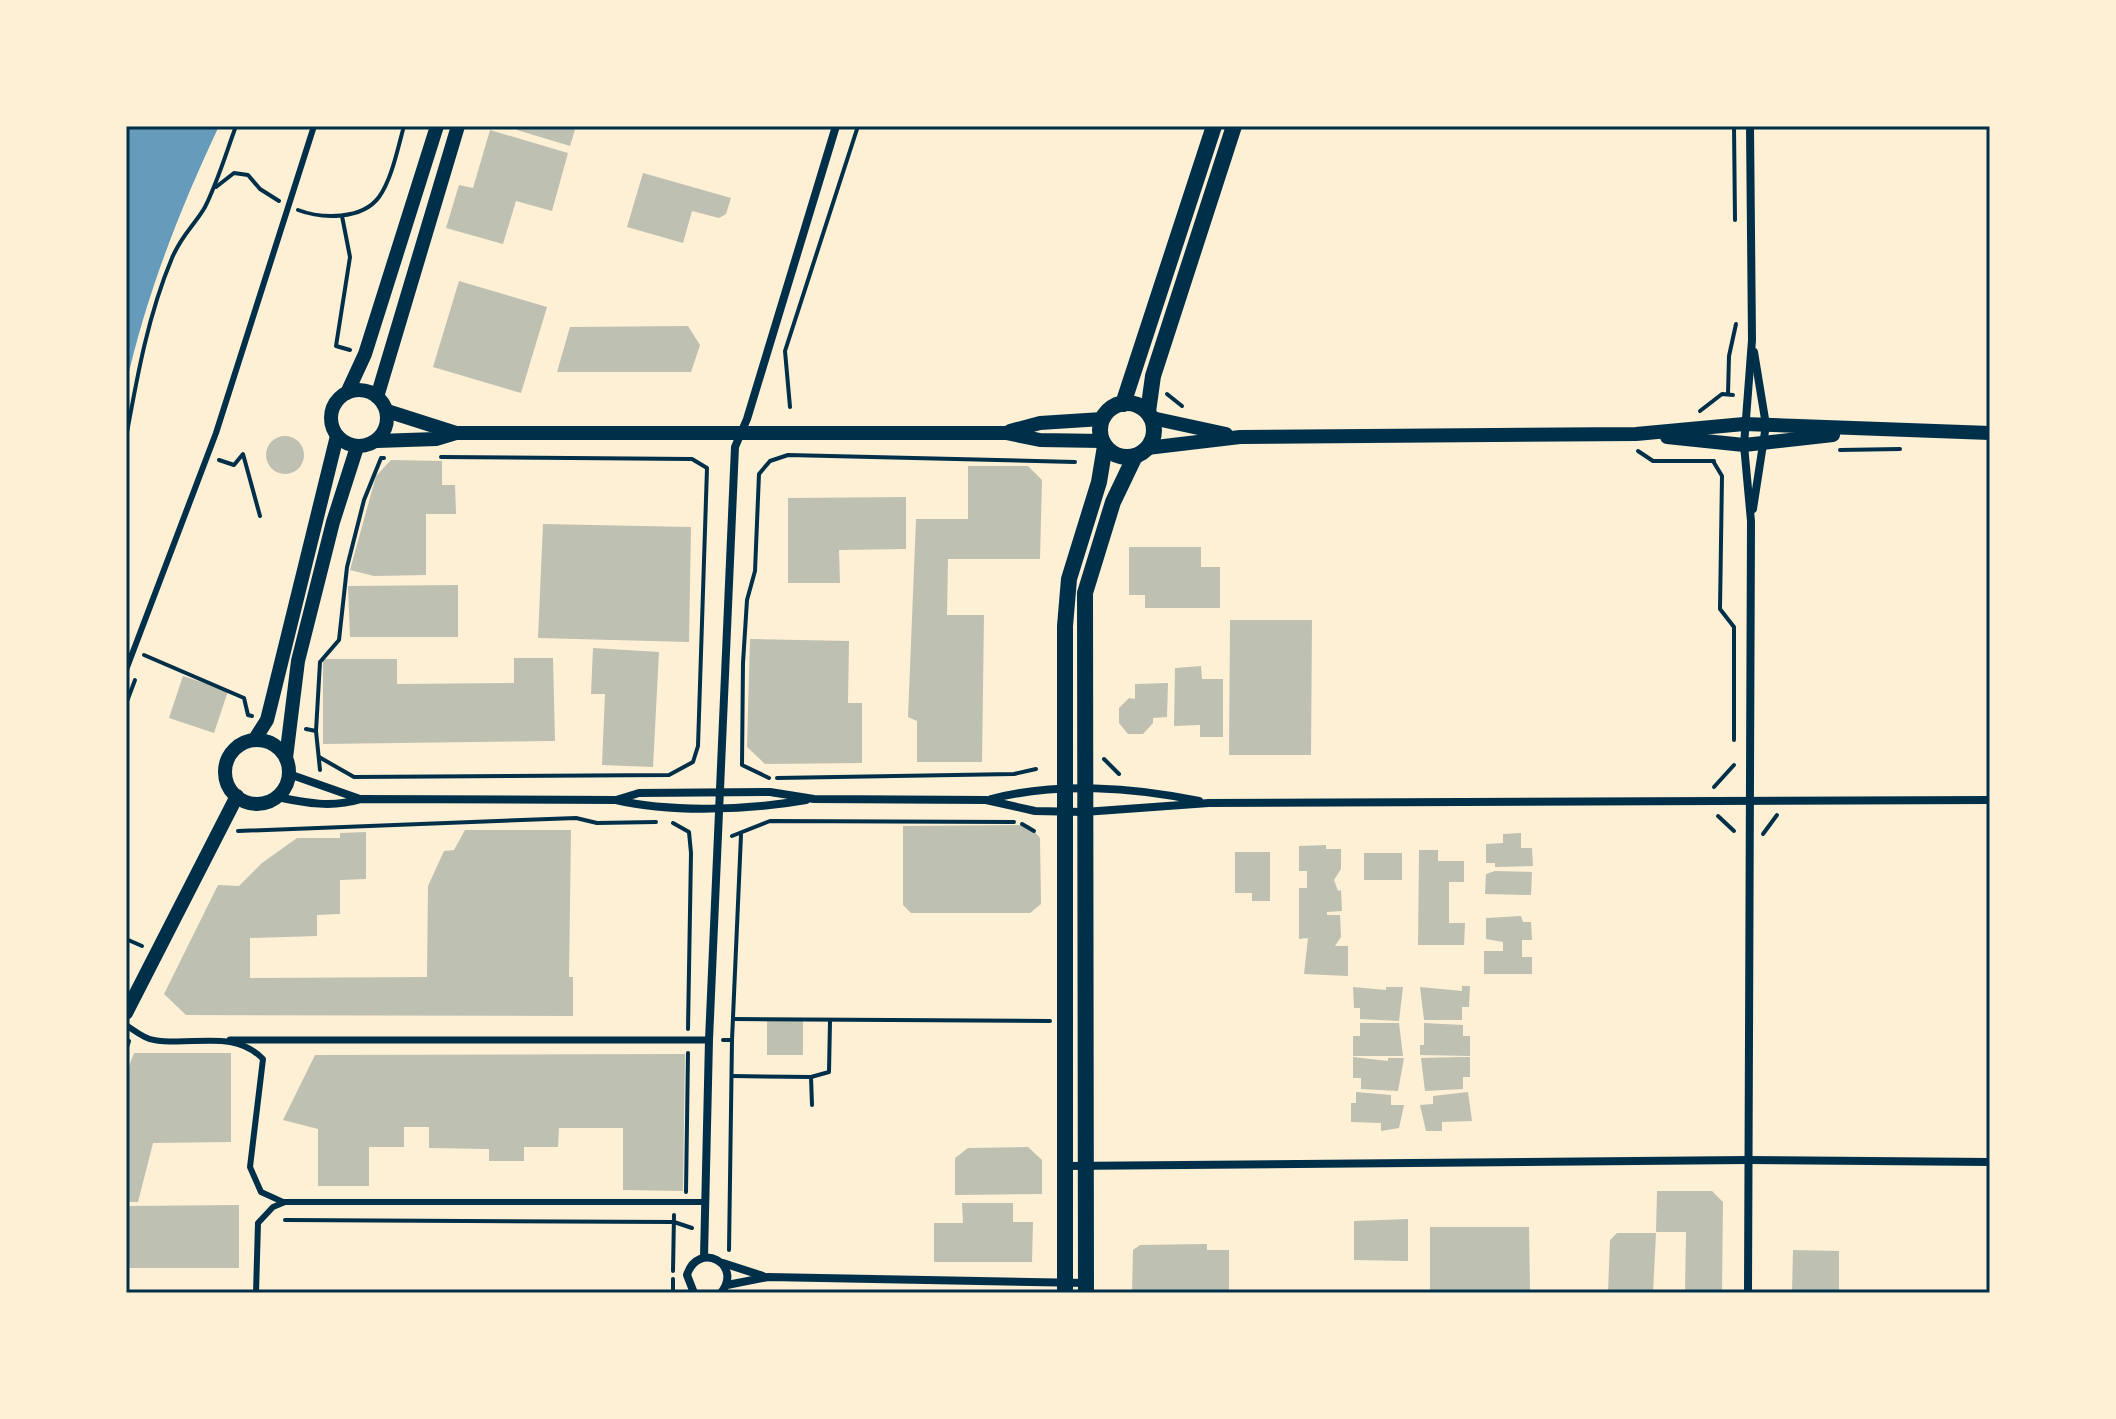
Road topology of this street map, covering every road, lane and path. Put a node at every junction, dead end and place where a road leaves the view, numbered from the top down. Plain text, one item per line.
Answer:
1 (236, 126) edge
2 (314, 126) edge
3 (404, 126) edge
4 (437, 126) edge
5 (458, 126) edge
6 (836, 126) edge
7 (858, 126) edge
8 (1214, 126) edge
9 (1234, 126) edge
10 (1734, 126) edge
11 (1750, 126) edge
12 (214, 188) junction
13 (286, 205) junction
14 (342, 216) junction
15 (1735, 234) dead end
16 (1736, 311) dead end
17 (1752, 340) junction
18 (336, 346) dead end
19 (1163, 383) dead end
20 (347, 393) junction
21 (1728, 394) junction
22 (1747, 396) junction
23 (377, 397) junction
24 (1123, 404) junction
25 (790, 407) dead end
26 (387, 411) junction
27 (1191, 411) dead end
28 (1686, 413) dead end
29 (1150, 415) junction
30 (1102, 419) junction
31 (1744, 424) junction
32 (1766, 425) junction
33 (1878, 431) junction
34 (741, 432) junction
35 (456, 433) junction
36 (1006, 433) junction
37 (1990, 433) edge
38 (1636, 434) junction
39 (337, 436) junction
40 (1240, 437) junction
41 (126, 438) edge
42 (377, 441) junction
43 (1103, 443) junction
44 (1765, 443) junction
45 (1744, 445) junction
46 (357, 447) junction
47 (1141, 452) junction
48 (429, 457) dead end
49 (392, 458) dead end
50 (219, 460) dead end
51 (1713, 461) dead end
52 (1075, 462) dead end
53 (260, 516) dead end
54 (1751, 521) junction
55 (144, 655) dead end
56 (126, 670) edge
57 (254, 717) dead end
58 (302, 728) dead end
59 (316, 731) junction
60 (255, 739) junction
61 (1101, 755) dead end
62 (319, 757) junction
63 (286, 758) junction
64 (693, 762) junction
65 (699, 765) dead end
66 (1036, 769) dead end
67 (320, 770) dead end
68 (289, 774) junction
69 (1119, 774) dead end
70 (1065, 790) junction
71 (1084, 791) junction
72 (719, 793) junction
73 (237, 796) junction
74 (277, 797) junction
75 (361, 799) junction
76 (814, 799) junction
77 (616, 800) junction
78 (986, 800) junction
79 (1714, 800) junction
80 (1749, 800) junction
81 (1990, 800) edge
82 (1209, 803) junction
83 (719, 806) junction
84 (1065, 812) junction
85 (1084, 812) junction
86 (1791, 815) dead end
87 (1034, 831) dead end
88 (689, 832) junction
89 (703, 835) dead end
90 (741, 835) junction
91 (732, 836) dead end
92 (1749, 842) junction
93 (232, 843) dead end
94 (126, 1013) edge
95 (733, 1019) junction
96 (830, 1021) junction
97 (1065, 1021) junction
98 (126, 1025) edge
99 (133, 1029) junction
100 (230, 1040) junction
101 (687, 1040) junction
102 (709, 1040) junction
103 (732, 1040) junction
104 (126, 1050) edge
105 (732, 1076) junction
106 (811, 1077) junction
107 (812, 1105) dead end
108 (1748, 1160) junction
109 (1990, 1162) edge
110 (1084, 1165) junction
111 (1066, 1166) junction
112 (285, 1202) junction
113 (674, 1202) junction
114 (705, 1202) junction
115 (285, 1220) dead end
116 (674, 1222) junction
117 (705, 1228) junction
118 (730, 1229) junction
119 (729, 1253) dead end
120 (704, 1257) junction
121 (722, 1263) junction
122 (768, 1277) junction
123 (1065, 1288) edge
124 (1086, 1288) edge
125 (724, 1289) edge
126 (256, 1293) edge
127 (673, 1293) edge
128 (694, 1293) edge
129 (1748, 1293) edge

1 - 12 path
2 - 13 lane
3 - 14 path
4 - 20 street
5 - 23 street
6 - 34 street
7 - 25 path
8 - 24 main road
9 - 29 main road
10 - 15 path
11 - 17 street
12 - 13 path
12 - 41 path
13 - 14 path
13 - 56 lane
14 - 18 path
16 - 21 path
17 - 22 street
17 - 32 street
19 - 27 path
20 - 23 street
20 - 39 street
21 - 22 path
21 - 28 path
22 - 31 street
23 - 26 street
24 - 29 main road
24 - 30 main road
26 - 35 street
26 - 42 street
29 - 40 street
29 - 47 main road
30 - 36 street
30 - 43 main road
31 - 32 street
31 - 38 street
31 - 45 street
32 - 33 street
32 - 44 street
33 - 37 street
33 - 44 street
34 - 35 street
34 - 36 street
34 - 72 street
35 - 42 street
36 - 43 street
38 - 40 street
38 - 45 street
39 - 46 street
39 - 60 street
40 - 47 street
42 - 46 street
43 - 47 main road
43 - 70 main road
44 - 45 street
44 - 54 street
45 - 54 street
46 - 63 street
47 - 71 main road
48 - 64 path
49 - 59 path
50 - 53 path
51 - 79 path
52 - 66 path
54 - 80 street
55 - 57 path
58 - 59 path
59 - 62 path
60 - 63 street
60 - 73 street
61 - 69 path
62 - 64 path
62 - 67 path
63 - 68 street
64 - 65 path
68 - 74 street
68 - 75 street
70 - 71 street
70 - 78 street
70 - 84 main road
71 - 82 street
71 - 85 main road
72 - 76 street
72 - 77 street
72 - 83 street
73 - 74 street
73 - 94 street
74 - 75 street
75 - 77 street
76 - 78 street
76 - 83 street
77 - 83 street
78 - 84 street
79 - 80 street
79 - 82 street
79 - 92 path
80 - 81 street
80 - 92 street
82 - 85 street
83 - 102 street
84 - 85 street
84 - 97 main road
85 - 110 main road
86 - 92 path
87 - 90 path
88 - 89 path
88 - 93 path
88 - 101 path
90 - 91 path
90 - 95 path
92 - 108 street
95 - 96 path
95 - 103 path
96 - 97 path
96 - 106 path
97 - 111 main road
98 - 99 lane
99 - 100 lane
99 - 104 path
100 - 101 street
100 - 112 lane
101 - 102 street
101 - 113 path
102 - 103 path
102 - 114 street
103 - 105 path
105 - 106 path
105 - 118 path
106 - 107 path
108 - 109 street
108 - 110 street
108 - 129 street
110 - 111 street
110 - 124 main road
111 - 123 main road
112 - 113 lane
112 - 126 lane
113 - 114 lane
113 - 116 path
114 - 117 street
115 - 116 path
116 - 117 path
116 - 127 path
117 - 118 path
117 - 120 street
118 - 119 path
120 - 121 street
120 - 128 street
121 - 122 street
121 - 125 street
122 - 123 street
122 - 125 street
123 - 124 street

